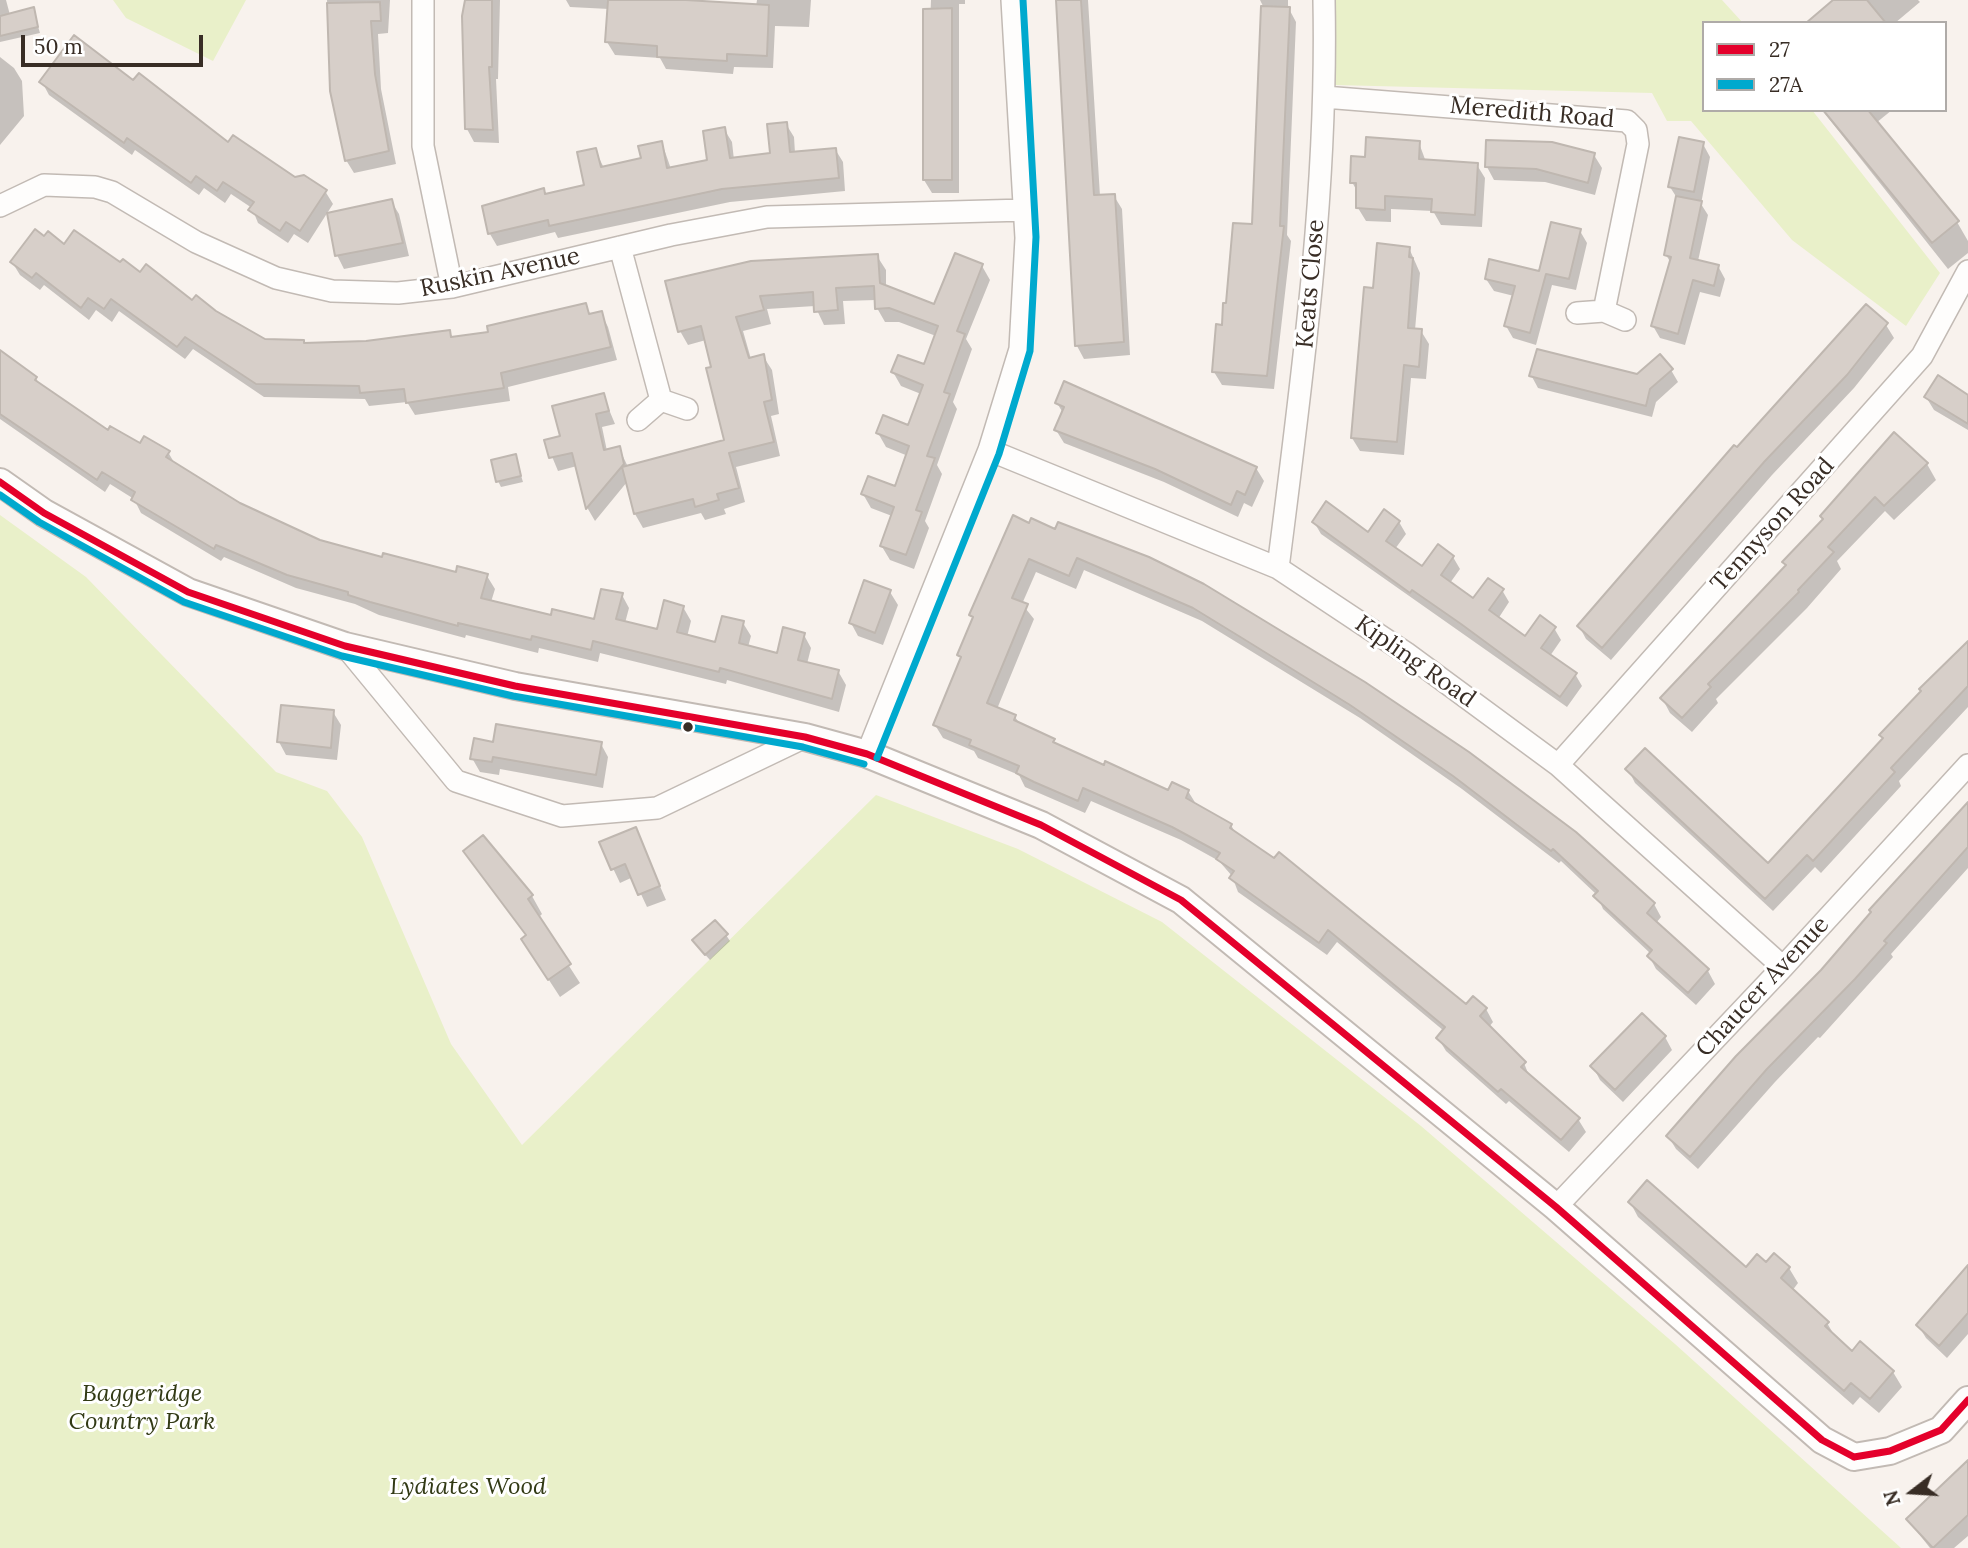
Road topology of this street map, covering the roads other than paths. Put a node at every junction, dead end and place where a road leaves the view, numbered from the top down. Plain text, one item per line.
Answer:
1 (423, 0) edge
2 (1012, 0) edge
3 (1324, 0) edge
4 (1324, 97) junction
5 (0, 206) edge
6 (1025, 210) junction
7 (620, 247) junction
8 (1967, 275) edge
9 (452, 287) junction
10 (1604, 311) junction
11 (1577, 313) dead end
12 (1626, 320) dead end
13 (661, 400) junction
14 (687, 409) dead end
15 (638, 420) dead end
16 (989, 450) junction
17 (0, 482) edge
18 (1278, 568) junction
19 (345, 646) junction
20 (806, 737) junction
21 (867, 754) junction
22 (1558, 765) junction
23 (1968, 765) edge
24 (1783, 967) junction
25 (1556, 1207) junction
26 (1968, 1400) edge

1 - 9 street
2 - 6 street
3 - 4 street, Keats Close
4 - 10 street, Meredith Road
4 - 18 street, Keats Close
5 - 9 street, Ruskin Avenue
6 - 7 street, Ruskin Avenue
6 - 16 street
7 - 9 street, Ruskin Avenue
7 - 13 street
8 - 22 street, Tennyson Road
10 - 11 street
10 - 12 street
13 - 14 street
13 - 15 street
16 - 18 street, Kipling Road
16 - 21 street
17 - 19 street
18 - 22 street, Kipling Road
19 - 20 street
19 - 20 street
20 - 21 street
21 - 25 street
22 - 24 street, Kipling Road
23 - 24 street, Chaucer Avenue
24 - 25 street, Chaucer Avenue
25 - 26 street

